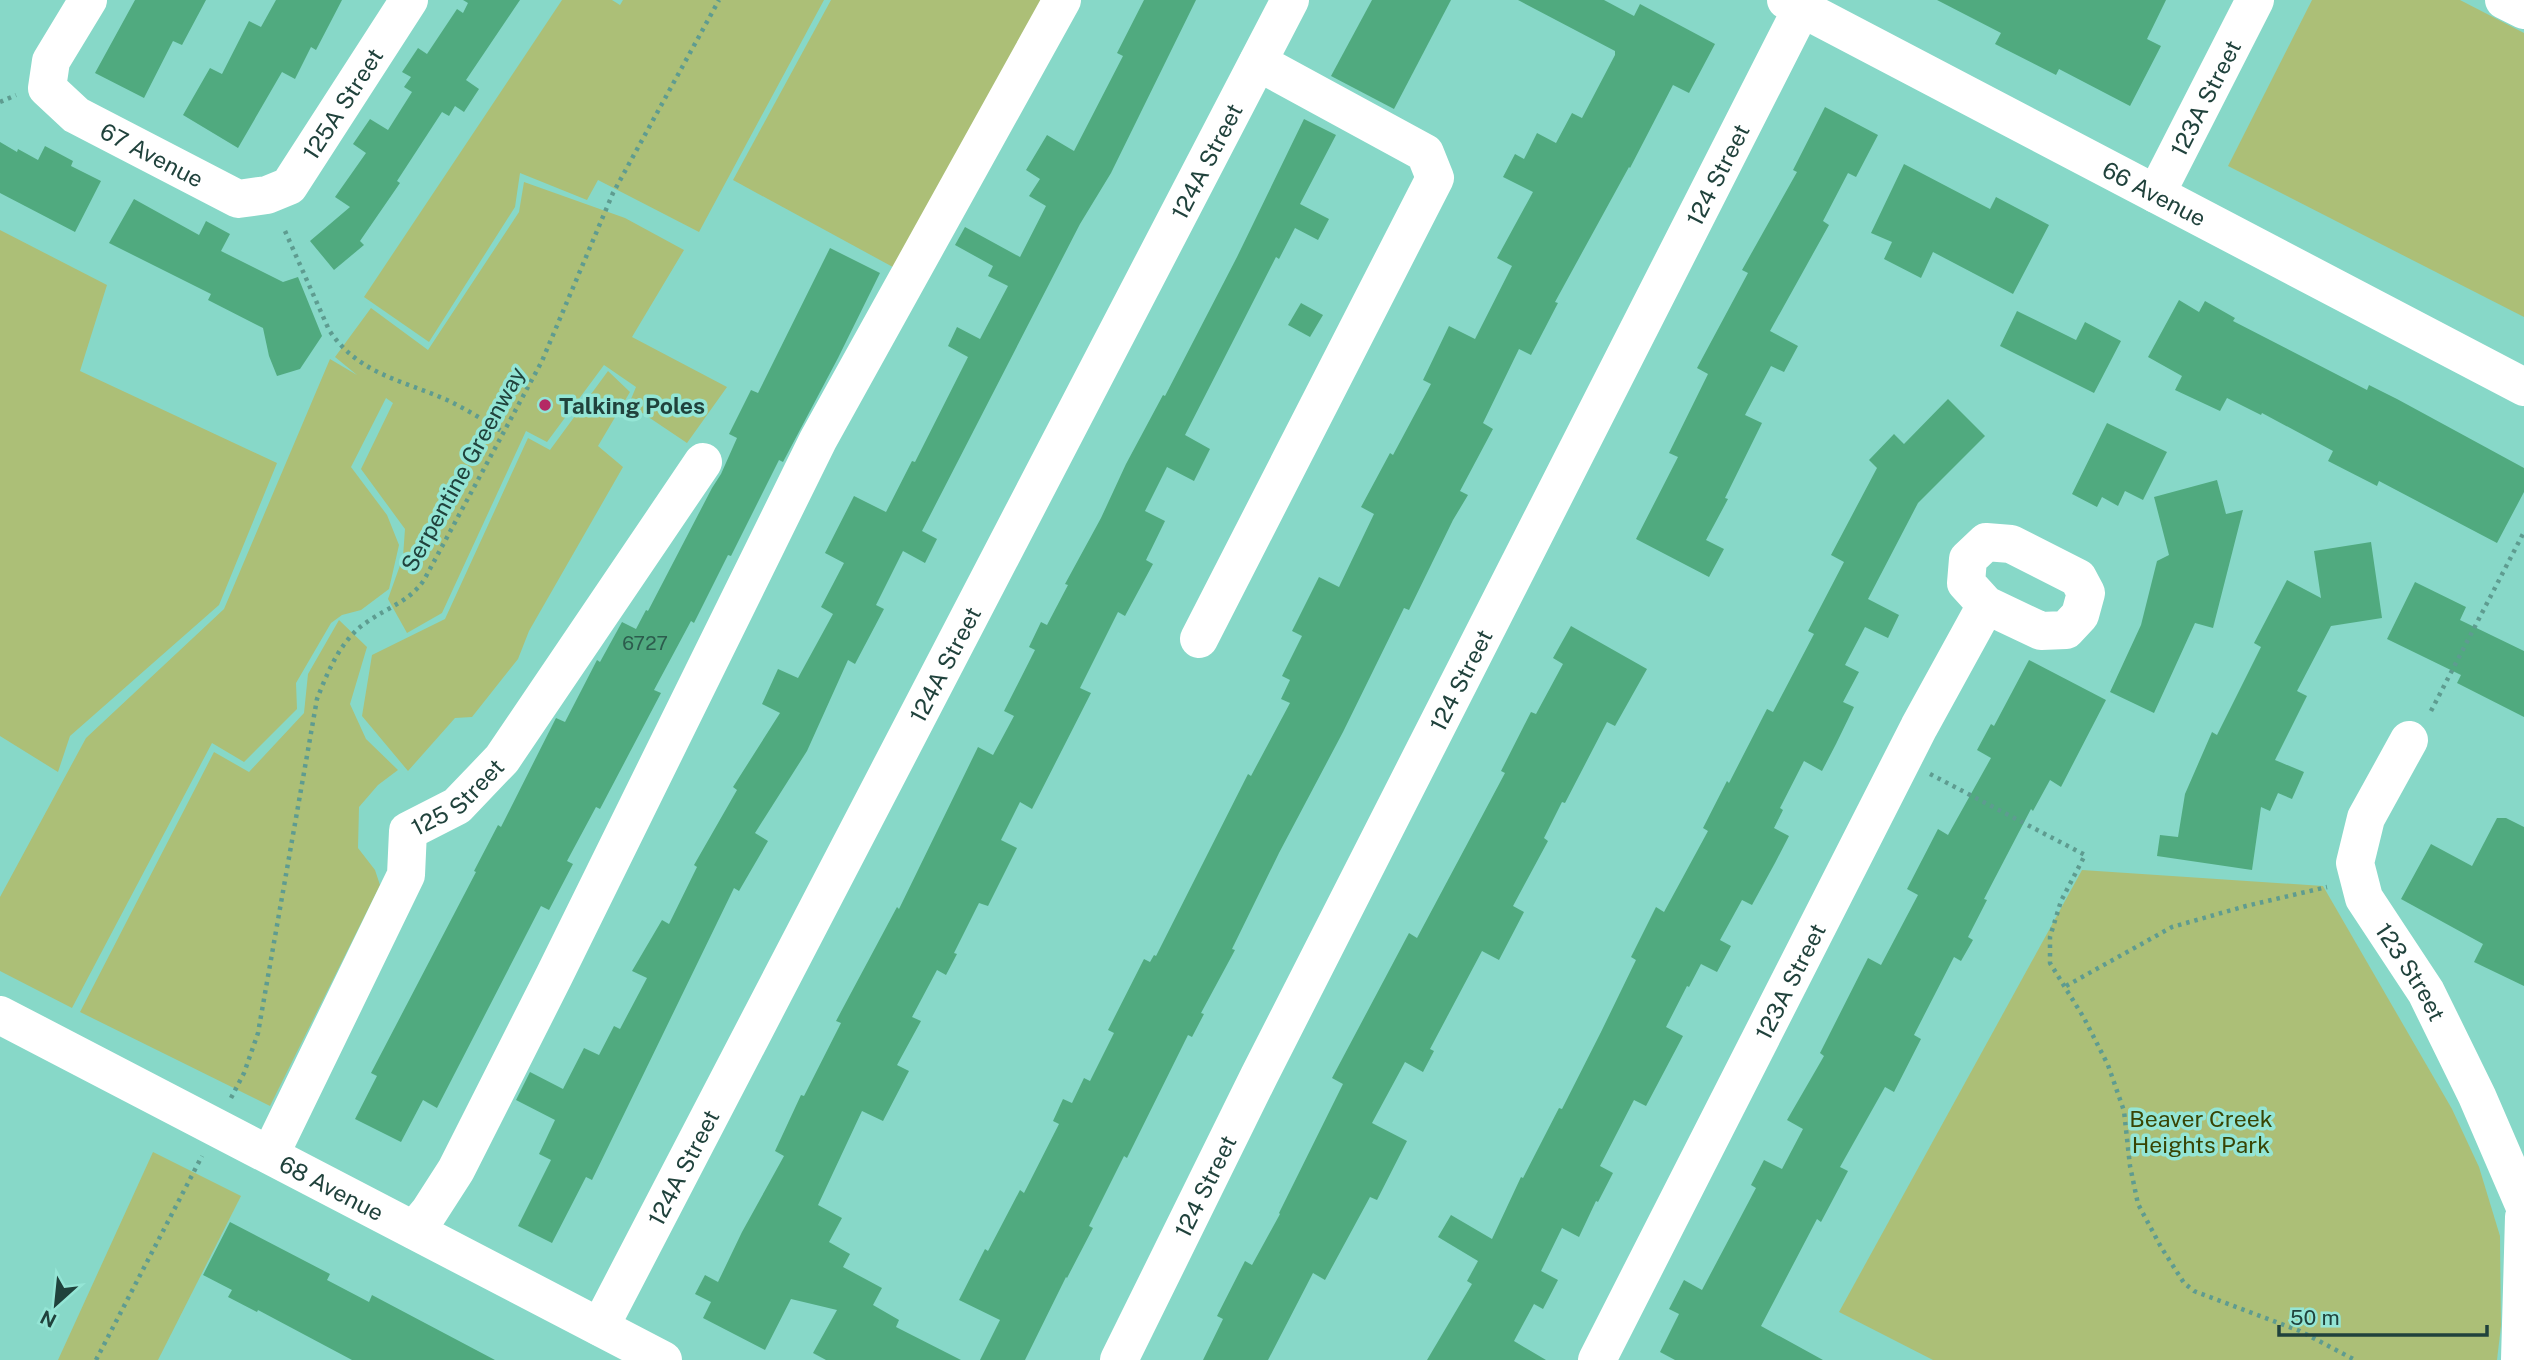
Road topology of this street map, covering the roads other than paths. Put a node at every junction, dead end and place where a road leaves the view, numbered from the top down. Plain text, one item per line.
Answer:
1 (88, 0) edge
2 (409, 0) edge
3 (1062, 0) edge
4 (1290, 0) edge
5 (2255, 0) edge
6 (2504, 0) edge
7 (1798, 3) edge
8 (2524, 10) edge
9 (1258, 62) junction
10 (2156, 194) junction
11 (267, 195) joint
12 (2524, 387) edge
13 (703, 462) dead end
14 (1986, 605) dead end
15 (1199, 639) dead end
16 (2420, 726) road end
17 (0, 1015) edge
18 (270, 1155) junction
19 (2524, 1205) edge
20 (2524, 1217) edge
21 (414, 1230) junction
22 (600, 1327) junction
23 (663, 1360) edge
24 (1119, 1360) edge
25 (1597, 1360) edge
26 (2521, 1360) edge

1 - 11 street, 67 Avenue
2 - 11 street, 125A Street
3 - 21 street
4 - 9 street, 124A Street
5 - 10 street, 123A Street
6 - 8 street
7 - 10 street, 66 Avenue
7 - 24 street, 124 Street
9 - 15 street
9 - 22 street, 124A Street
10 - 12 street, 66 Avenue
13 - 18 street, 125 Street
14 - 25 street, 123A Street
16 - 19 street, 123 Street
17 - 18 street, 68 Avenue
18 - 21 street, 68 Avenue
20 - 26 street
21 - 22 street, 68 Avenue
22 - 23 street, 68 Avenue

